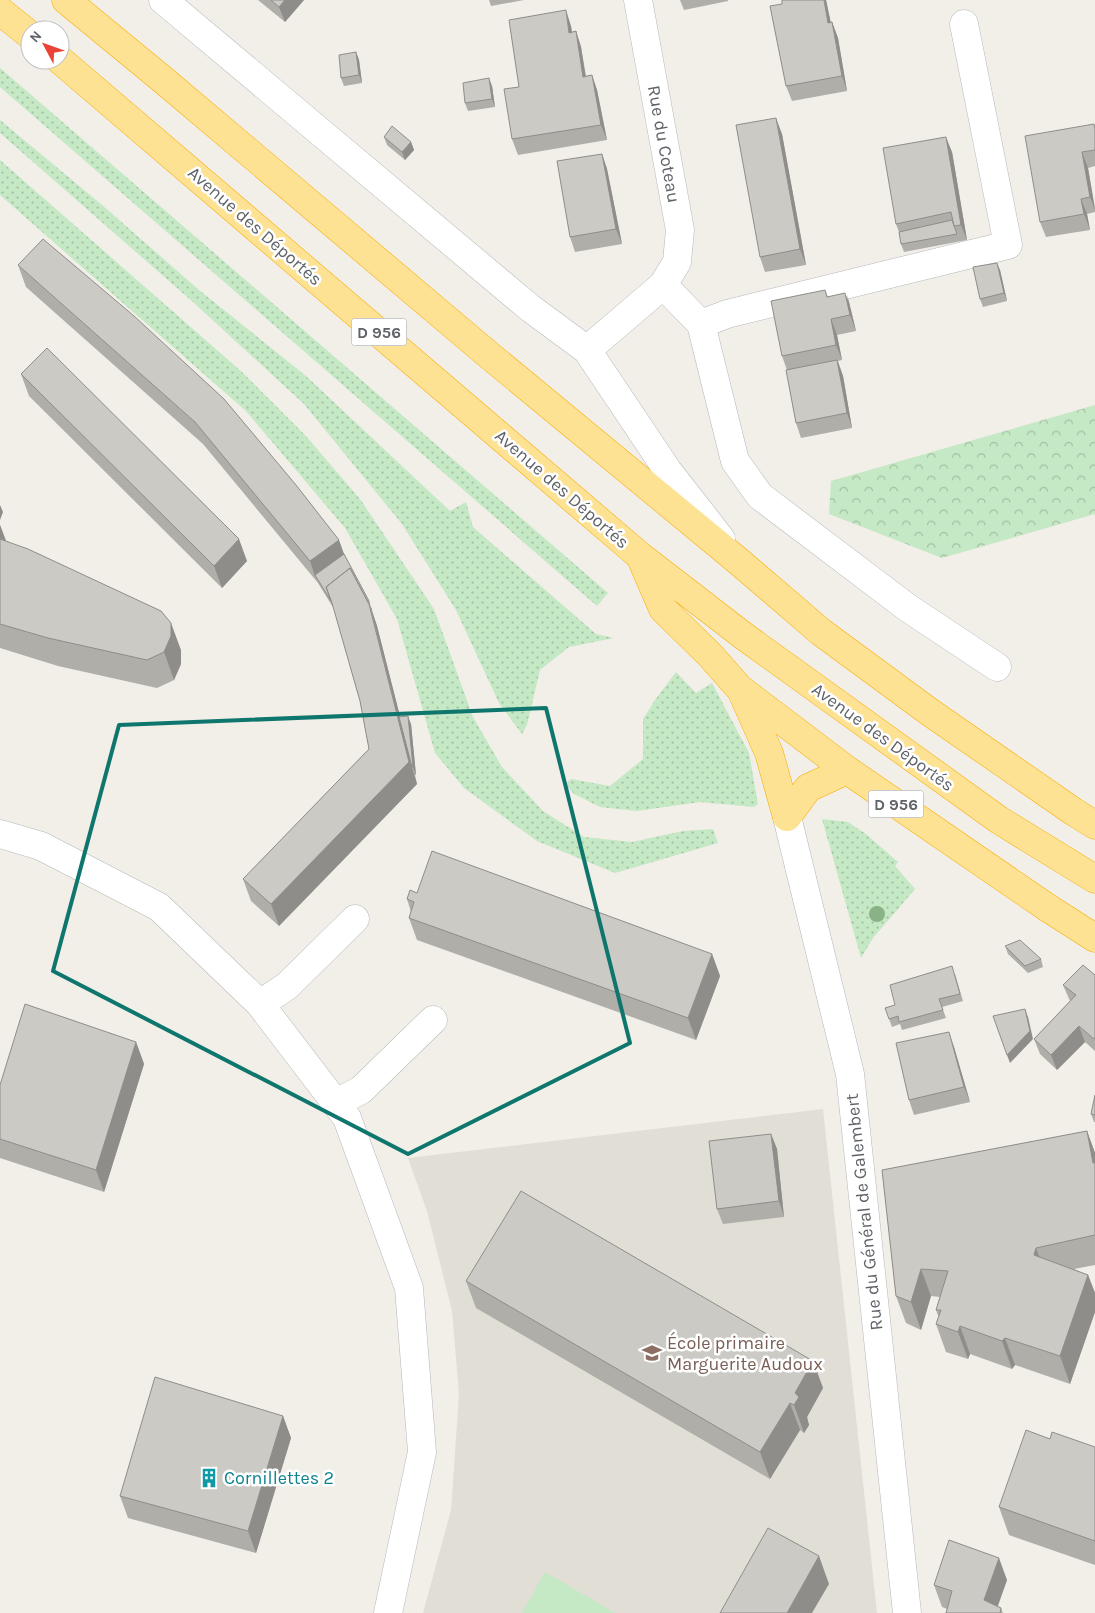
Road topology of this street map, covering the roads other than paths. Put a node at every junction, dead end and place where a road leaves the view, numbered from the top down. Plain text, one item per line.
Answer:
1 (66, 0) edge
2 (163, 0) edge
3 (638, 0) edge
4 (0, 10) edge
5 (964, 24) dead end
6 (20, 27) edge
7 (70, 69) edge
8 (663, 285) junction
9 (701, 324) junction
10 (587, 350) junction
11 (640, 556) junction
12 (742, 564) junction
13 (997, 668) dead end
14 (740, 689) junction
15 (847, 770) junction
16 (788, 817) junction
17 (1095, 825) edge
18 (0, 834) edge
19 (1095, 879) edge
20 (356, 919) dead end
21 (1095, 938) edge
22 (260, 1004) junction
23 (433, 1020) dead end
24 (336, 1103) junction
25 (388, 1613) edge
26 (906, 1613) edge

1 - 12 highway, D 956
2 - 10 street
3 - 8 street, Rue du Coteau
4 - 6 highway
5 - 9 street
7 - 11 highway, Avenue des Déportés / D 956
8 - 9 street
8 - 10 street, Rue du Coteau
9 - 13 street
10 - 12 street
11 - 14 highway, D 956
11 - 19 highway, Avenue des Déportés / D 956
12 - 17 highway, D 956
14 - 15 highway, D 956
14 - 16 highway
15 - 16 highway
15 - 21 highway, D 956
16 - 26 street, Rue du Général de Galembert
18 - 22 street
20 - 22 street
22 - 24 street
23 - 24 street
24 - 25 street

